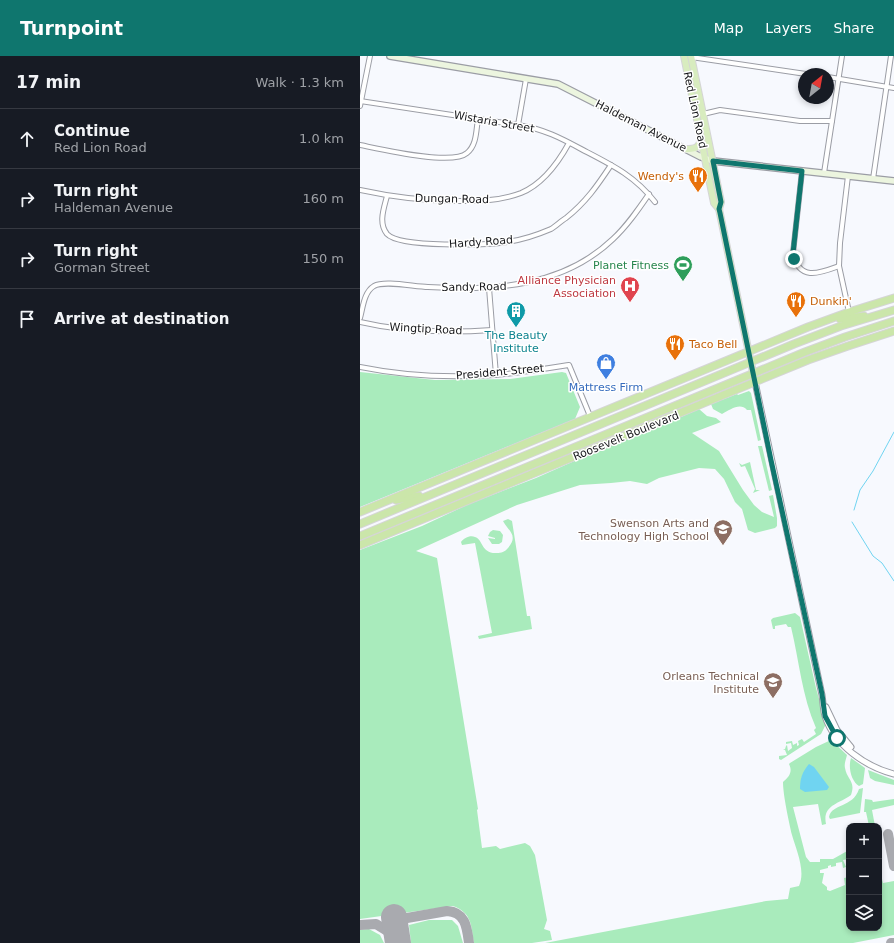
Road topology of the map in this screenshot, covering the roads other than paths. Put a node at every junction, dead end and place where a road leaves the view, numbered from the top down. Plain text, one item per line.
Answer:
1 (370, 56) edge
2 (390, 56) edge
3 (684, 56) edge
4 (691, 56) edge
5 (842, 56) edge
6 (891, 56) edge
7 (417, 58) edge
8 (798, 73) edge
9 (834, 78) edge
10 (526, 79) junction
11 (838, 79) junction
12 (887, 87) junction
13 (894, 88) edge
14 (361, 101) edge
15 (360, 106) edge
16 (703, 114) junction
17 (478, 119) junction
18 (832, 121) junction
19 (518, 125) junction
20 (701, 139) junction
21 (569, 143) junction
22 (360, 145) edge
23 (686, 149) junction
24 (705, 159) junction
25 (713, 161) junction
26 (611, 164) junction
27 (802, 171) junction
28 (824, 173) junction
29 (848, 176) junction
30 (873, 179) junction
31 (894, 181) edge
32 (360, 190) edge
33 (649, 194) junction
34 (387, 196) junction
35 (655, 202) dead end
36 (719, 209) junction
37 (839, 266) junction
38 (489, 288) junction
39 (894, 298) edge
40 (894, 310) edge
41 (849, 312) junction
42 (882, 313) junction
43 (360, 318) edge
44 (825, 320) junction
45 (894, 321) edge
46 (360, 322) edge
47 (885, 324) junction
48 (492, 330) junction
49 (894, 331) edge
50 (848, 346) junction
51 (749, 351) junction
52 (751, 362) junction
53 (360, 367) edge
54 (753, 373) junction
55 (496, 375) junction
56 (755, 382) junction
57 (590, 416) junction
58 (657, 423) junction
59 (616, 430) junction
60 (507, 475) junction
61 (433, 493) junction
62 (476, 498) junction
63 (383, 502) junction
64 (360, 512) edge
65 (360, 524) edge
66 (360, 536) edge
67 (360, 546) edge
68 (822, 694) junction
69 (861, 758) junction
70 (894, 774) edge

1 - 14 street
2 - 7 main road, Haldeman Avenue
3 - 20 main road, Red Lion Road
4 - 8 street
4 - 16 main road, Red Lion Road
5 - 11 street
6 - 12 street
7 - 10 main road, Haldeman Avenue
9 - 11 street
10 - 19 street
10 - 23 main road, Haldeman Avenue
11 - 12 street
11 - 18 street
12 - 13 street
12 - 30 street
14 - 15 street
14 - 17 street, Wistaria Street
16 - 18 street
16 - 25 main road, Red Lion Road
17 - 19 street, Wistaria Street
17 - 22 street
18 - 28 street
19 - 21 street, Wistaria Street
20 - 23 main road
20 - 24 main road, Red Lion Road
21 - 26 street, Wistaria Street
21 - 34 street, Dungan Road
23 - 24 main road, Haldeman Avenue
24 - 25 main road, Haldeman Avenue
24 - 36 main road, Red Lion Road
25 - 27 main road, Haldeman Avenue
25 - 36 main road, Red Lion Road
26 - 33 street, Wistaria Street
26 - 34 street, Hardy Road
27 - 28 main road, Haldeman Avenue
27 - 37 street
28 - 29 main road, Haldeman Avenue
29 - 30 main road, Haldeman Avenue
29 - 37 street
30 - 31 main road, Haldeman Avenue
32 - 34 street, Dungan Road
33 - 35 street, Wistaria Street
33 - 38 street, Sandy Road
36 - 51 main road, Red Lion Road
37 - 41 street
38 - 43 street, Sandy Road
38 - 48 street
39 - 41 highway
40 - 42 highway, Roosevelt Boulevard
41 - 44 highway
42 - 44 highway
42 - 52 highway, Roosevelt Boulevard
44 - 51 highway
45 - 47 highway, Roosevelt Boulevard
46 - 48 street, Wingtip Road
47 - 50 highway
47 - 54 highway, Roosevelt Boulevard
48 - 55 street
49 - 50 highway, Roosevelt Boulevard
50 - 56 highway, Roosevelt Boulevard
51 - 52 main road, Red Lion Road
51 - 57 highway
52 - 54 main road, Red Lion Road
52 - 61 highway, Roosevelt Boulevard
53 - 55 street, President Street
54 - 56 main road, Red Lion Road
54 - 59 highway, Roosevelt Boulevard
55 - 57 street, President Street
56 - 58 highway, Roosevelt Boulevard
56 - 68 street, Red Lion Road
57 - 63 highway
58 - 59 highway
58 - 62 highway, Roosevelt Boulevard
59 - 60 highway, Roosevelt Boulevard
60 - 62 highway
60 - 66 highway, Roosevelt Boulevard
61 - 63 highway
61 - 65 highway, Roosevelt Boulevard
62 - 67 highway, Roosevelt Boulevard
63 - 64 highway
68 - 69 street, Red Lion Road
68 - 69 street, Red Lion Road
69 - 70 street

